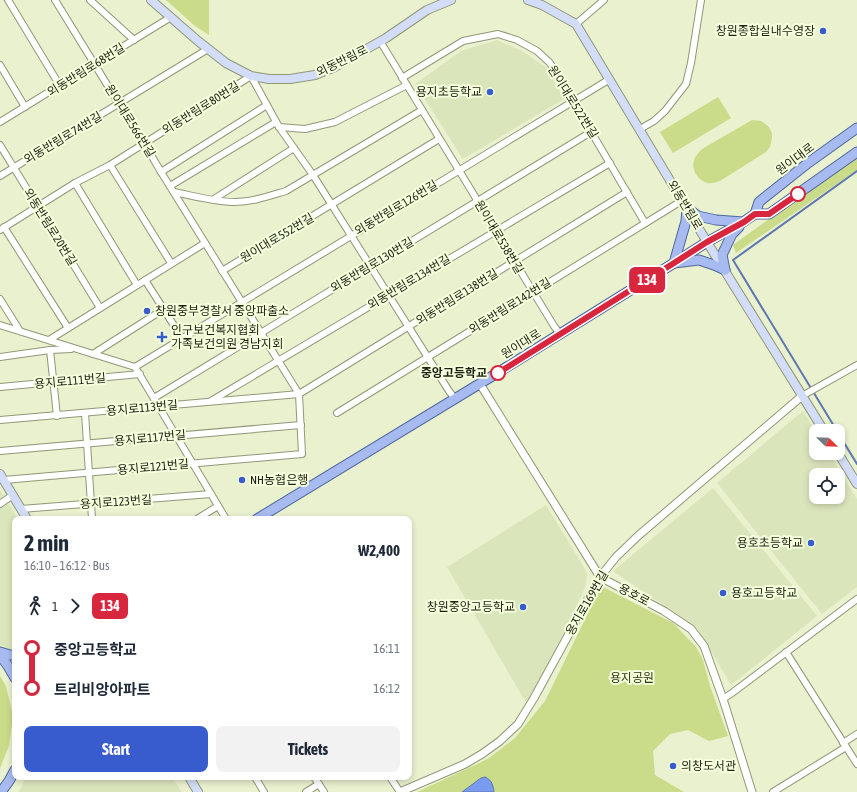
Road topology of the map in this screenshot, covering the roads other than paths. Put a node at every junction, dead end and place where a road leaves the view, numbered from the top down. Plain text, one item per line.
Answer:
1 (8, 0) edge
2 (55, 0) edge
3 (90, 0) edge
4 (151, 0) edge
5 (451, 0) edge
6 (528, 0) edge
7 (604, 0) edge
8 (701, 0) edge
9 (171, 17) junction
10 (576, 24) junction
11 (134, 40) junction
12 (380, 41) junction
13 (208, 49) junction
14 (94, 64) junction
15 (0, 65) edge
16 (251, 76) junction
17 (402, 78) junction
18 (610, 79) junction
19 (406, 85) junction
20 (60, 86) junction
21 (573, 101) junction
22 (119, 104) junction
23 (267, 105) junction
24 (25, 107) junction
25 (422, 110) junction
26 (0, 122) edge
27 (277, 124) junction
28 (857, 128) edge
29 (640, 129) junction
30 (591, 132) junction
31 (439, 139) junction
32 (144, 143) junction
33 (0, 145) edge
34 (294, 148) junction
35 (857, 152) edge
36 (610, 163) junction
37 (110, 165) junction
38 (14, 168) junction
39 (458, 170) junction
40 (161, 172) junction
41 (313, 175) junction
42 (0, 176) edge
43 (75, 183) junction
44 (170, 186) junction
45 (174, 192) junction
46 (627, 192) junction
47 (214, 200) junction
48 (477, 201) junction
49 (332, 204) junction
50 (685, 204) junction
51 (38, 206) junction
52 (755, 214) junction
53 (744, 222) junction
54 (645, 223) junction
55 (2, 228) edge
56 (496, 231) junction
57 (351, 236) junction
58 (205, 242) junction
59 (707, 242) junction
60 (514, 261) junction
61 (171, 263) junction
62 (674, 263) junction
63 (370, 266) junction
64 (725, 270) junction
65 (222, 271) junction
66 (146, 280) junction
67 (137, 285) junction
68 (533, 292) junction
69 (388, 295) junction
70 (0, 299) edge
71 (242, 302) junction
72 (100, 308) junction
73 (164, 309) junction
74 (0, 325) edge
75 (408, 327) junction
76 (68, 328) junction
77 (20, 331) junction
78 (260, 333) junction
79 (560, 334) junction
80 (182, 338) junction
81 (49, 340) junction
82 (76, 349) junction
83 (50, 350) junction
84 (93, 354) junction
85 (0, 357) edge
86 (427, 357) junction
87 (278, 361) junction
88 (857, 365) edge
89 (135, 367) junction
90 (140, 374) junction
91 (53, 382) junction
92 (480, 384) junction
93 (0, 388) edge
94 (299, 394) junction
95 (805, 394) junction
96 (284, 396) joint
97 (154, 398) junction
98 (455, 398) junction
99 (209, 402) junction
100 (159, 407) junction
101 (84, 413) junction
102 (337, 413) dead end
103 (57, 416) junction
104 (0, 420) edge
105 (820, 424) edge
106 (301, 425) junction
107 (176, 436) junction
108 (87, 443) junction
109 (0, 451) edge
110 (842, 460) edge
111 (193, 464) junction
112 (89, 473) junction
113 (2, 477) edge
114 (857, 484) edge
115 (211, 494) junction
116 (13, 495) junction
117 (0, 504) edge
118 (91, 504) junction
119 (218, 506) junction
120 (21, 509) junction
121 (25, 516) edge
122 (92, 516) edge
123 (202, 516) edge
124 (224, 516) edge
125 (262, 516) edge
126 (600, 577) junction
127 (857, 599) edge
128 (786, 652) junction
129 (0, 654) edge
130 (12, 655) edge
131 (12, 673) edge
132 (722, 699) junction
133 (857, 734) edge
134 (844, 745) junction
135 (857, 764) edge
136 (12, 776) edge
137 (191, 780) edge
138 (257, 780) edge
139 (316, 780) edge
140 (392, 780) edge
141 (319, 784) junction
142 (1, 792) edge
143 (198, 792) edge
144 (264, 792) edge
145 (306, 792) edge
146 (324, 792) edge
147 (400, 792) edge
148 (752, 792) edge
149 (773, 792) edge

1 - 20 street
2 - 14 street, 원이대로566번길
3 - 11 street
4 - 9 main road, 외동반림로
5 - 12 main road, 외동반림로
6 - 10 main road, 외동반림로
7 - 10 street
8 - 29 street
9 - 11 street, 외동반림로68번길
9 - 13 main road, 외동반림로
10 - 18 main road, 외동반림로
11 - 14 street, 외동반림로68번길
12 - 16 main road, 외동반림로
12 - 17 street, 원이대로538번길
13 - 16 main road, 외동반림로
13 - 22 street, 외동반림로74번길
14 - 20 street, 외동반림로68번길
14 - 22 street, 원이대로566번길
15 - 24 street
16 - 23 street
16 - 32 street, 외동반림로80번길
17 - 19 street, 원이대로538번길
17 - 21 street, 원이대로522번길
18 - 21 street, 외동반림로126번길
18 - 29 main road, 외동반림로
19 - 25 street, 원이대로538번길
19 - 27 street
20 - 24 street, 외동반림로68번길
21 - 30 street, 원이대로522번길
21 - 39 street, 외동반림로126번길
22 - 32 street, 원이대로566번길
22 - 38 street, 외동반림로74번길
23 - 27 street
23 - 40 street
24 - 26 street, 외동반림로68번길
25 - 31 street, 원이대로538번길
25 - 41 street
27 - 34 street
27 - 44 street
28 - 52 main road, 원이대로
29 - 50 main road, 외동반림로
30 - 36 street, 원이대로522번길
30 - 48 street, 외동반림로130번길
31 - 39 street, 원이대로538번길
31 - 49 street
32 - 37 street, 외동반림로80번길
32 - 40 street, 원이대로566번길
33 - 38 street, 외동반림로20번길
34 - 41 street
34 - 47 street
35 - 52 main road, 원이대로
36 - 46 street, 원이대로522번길
36 - 56 street, 외동반림로134번길
37 - 43 street, 외동반림로80번길
37 - 61 street
38 - 42 street, 외동반림로74번길
38 - 51 street, 외동반림로20번길
39 - 48 street, 원이대로538번길
39 - 57 street, 외동반림로126번길
40 - 44 street, 원이대로566번길
41 - 47 street
41 - 49 street
43 - 51 street, 외동반림로80번길
43 - 67 street
44 - 45 street, 원이대로566번길
45 - 47 street
45 - 58 street, 원이대로566번길
46 - 54 street, 원이대로522번길
46 - 60 street, 외동반림로138번길
48 - 56 street, 원이대로538번길
48 - 63 street, 외동반림로130번길
49 - 57 street
49 - 65 street, 원이대로552번길
50 - 53 main road
50 - 54 street, 외동반림로142번길
50 - 59 main road, 외동반림로
50 - 62 main road
51 - 55 street, 외동반림로80번길
51 - 72 street, 외동반림로20번길
52 - 53 main road, 원이대로
53 - 59 main road, 원이대로
53 - 64 main road
54 - 68 street, 외동반림로142번길
55 - 76 street, 외동반림로80번길
56 - 60 street, 원이대로538번길
56 - 69 street, 외동반림로134번길
57 - 63 street
57 - 71 street, 외동반림로126번길
58 - 61 street
58 - 65 street, 원이대로566번길
59 - 62 main road, 원이대로
59 - 64 main road, 외동반림로
60 - 68 street, 원이대로538번길
60 - 75 street, 외동반림로138번길
61 - 66 street
62 - 64 main road
62 - 79 main road, 원이대로
63 - 69 street
63 - 78 street, 외동반림로130번길
64 - 95 main road, 외동반림로
65 - 71 street, 원이대로566번길
66 - 67 street
66 - 73 street
67 - 72 street
68 - 79 street, 원이대로538번길
68 - 86 street, 외동반림로142번길
69 - 75 street
69 - 87 street, 외동반림로134번길
70 - 77 street
71 - 78 street, 원이대로566번길
71 - 80 street, 외동반림로126번길
72 - 76 street
73 - 80 street
73 - 84 street
74 - 77 street
75 - 86 street
75 - 94 street, 외동반림로138번길
76 - 81 street
77 - 81 street
78 - 87 street, 원이대로566번길
78 - 97 street, 외동반림로130번길
79 - 92 main road, 원이대로
80 - 89 street, 외동반림로126번길
81 - 82 street
82 - 83 street
82 - 84 street
83 - 85 street
83 - 91 street
84 - 89 street
86 - 98 street
86 - 102 street, 외동반림로142번길
87 - 94 street, 원이대로566번길
87 - 99 street, 외동반림로134번길
88 - 95 street
89 - 90 street
90 - 91 street, 용지로111번길
90 - 97 street
91 - 93 street, 용지로111번길
91 - 103 street
92 - 98 main road, 원이대로
92 - 126 street
94 - 96 street, 외동반림로138번길
94 - 106 street
95 - 105 main road, 외동반림로
95 - 126 street, 용지로169번길
96 - 99 street, 용지로113번길
97 - 100 street
98 - 125 main road, 원이대로
99 - 100 street, 용지로113번길
100 - 101 street, 용지로113번길
100 - 107 street
101 - 103 street, 용지로113번길
101 - 108 street
103 - 104 street, 용지로113번길
106 - 107 street, 용지로117번길
106 - 111 street, 용지로121번길
107 - 108 street, 용지로117번길
107 - 111 street
108 - 109 street, 용지로117번길
108 - 112 street
110 - 114 main road
111 - 112 street, 용지로121번길
111 - 115 street
112 - 113 street, 용지로121번길
112 - 118 street
113 - 116 main road
115 - 118 street, 용지로123번길
115 - 119 street
116 - 117 street
116 - 120 main road
118 - 120 street, 용지로123번길
118 - 122 street
119 - 123 street
119 - 124 street
120 - 121 main road
126 - 132 street, 용호로
126 - 147 street, 용지로169번길
127 - 128 street
128 - 132 street
128 - 134 street
129 - 130 main road
129 - 131 main road
132 - 148 street, 용호로
133 - 134 street
134 - 135 street
134 - 149 street
136 - 142 main road
137 - 143 main road
138 - 144 street
139 - 141 street
140 - 147 street
141 - 145 street
141 - 146 street

